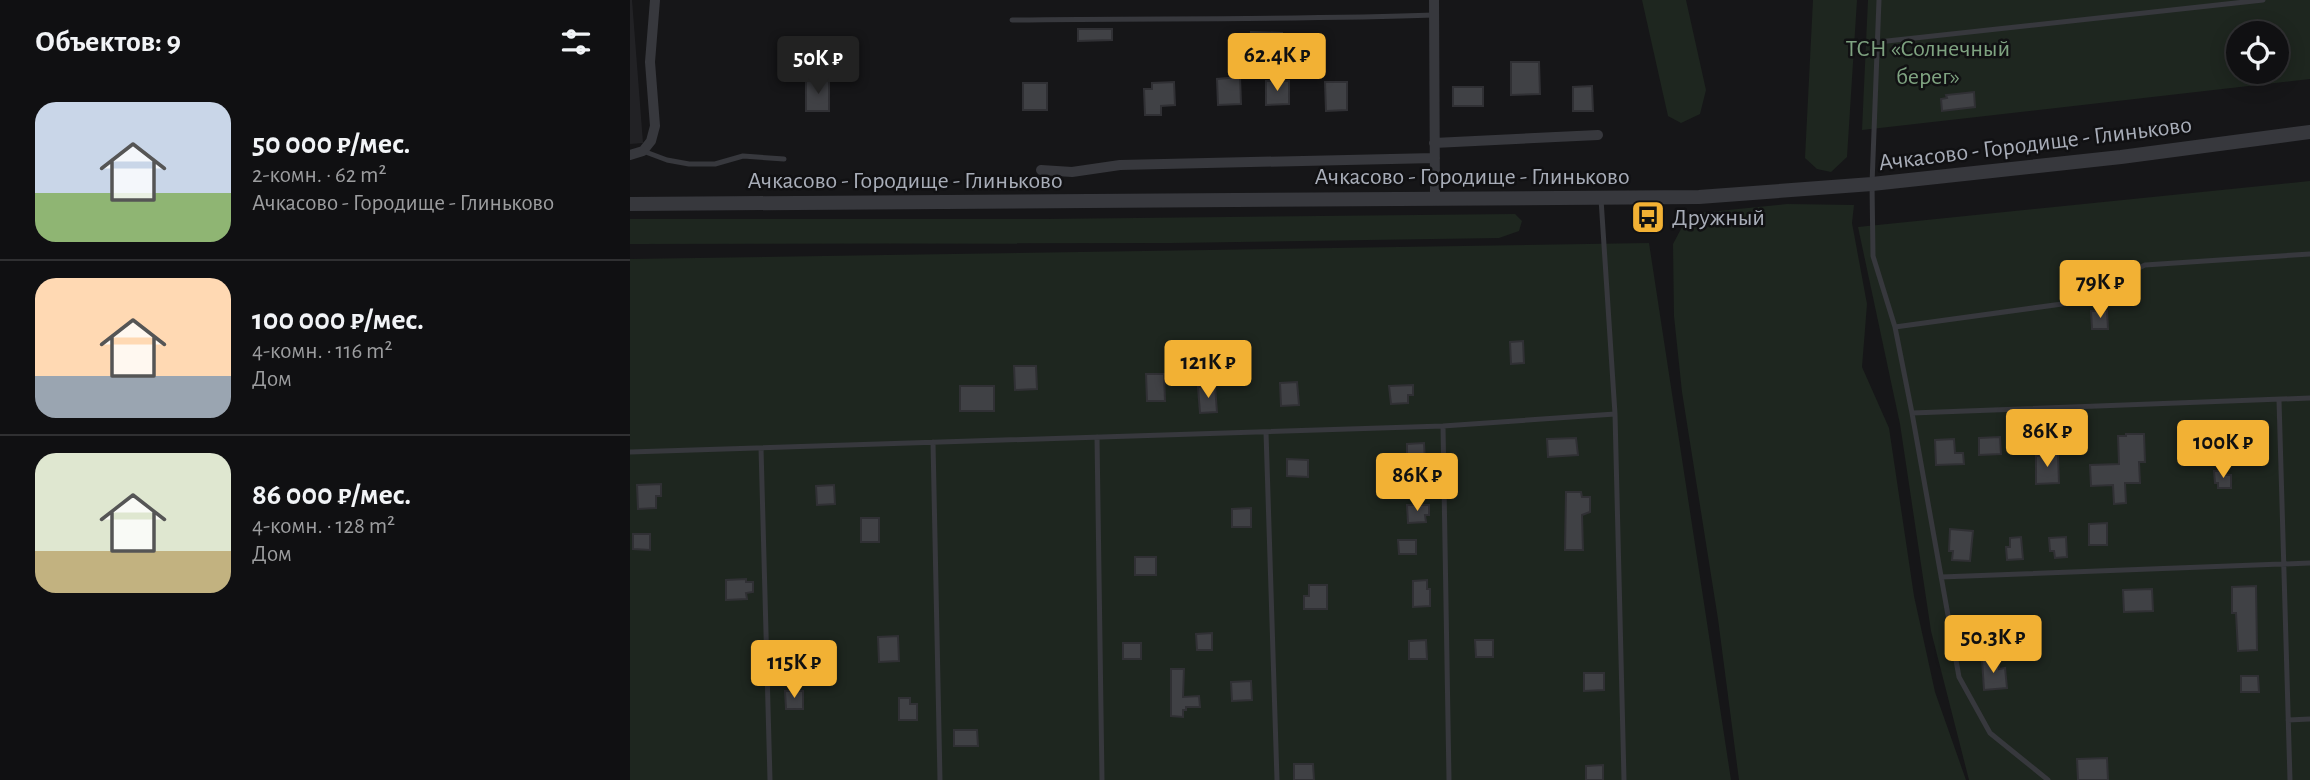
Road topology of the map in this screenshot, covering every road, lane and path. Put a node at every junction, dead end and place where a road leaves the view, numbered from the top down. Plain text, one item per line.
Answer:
1 (655, 0) edge
2 (1434, 0) edge
3 (1879, 0) edge
4 (2263, 0) edge
5 (1434, 15) junction
6 (1012, 20) dead end
7 (1878, 42) junction
8 (2310, 132) edge
9 (1598, 135) dead end
10 (1434, 143) junction
11 (643, 151) junction
12 (630, 155) edge
13 (1434, 158) junction
14 (784, 159) dead end
15 (1041, 170) dead end
16 (1872, 184) junction
17 (1601, 198) junction
18 (1435, 199) junction
19 (630, 204) edge
20 (2310, 254) edge
21 (1895, 327) junction
22 (2310, 398) edge
23 (2279, 400) junction
24 (1912, 413) junction
25 (1615, 414) junction
26 (1443, 426) junction
27 (1266, 432) junction
28 (1097, 437) junction
29 (933, 442) junction
30 (761, 448) junction
31 (630, 452) edge
32 (2310, 563) edge
33 (2284, 564) junction
34 (1941, 577) junction
35 (2310, 719) edge
36 (2288, 720) junction
37 (770, 780) edge
38 (940, 780) edge
39 (1102, 780) edge
40 (1278, 780) edge
41 (1449, 780) edge
42 (1624, 780) edge
43 (2048, 780) edge
44 (2290, 780) edge

1 - 11 street
2 - 5 street
3 - 7 lane
4 - 7 lane
5 - 6 lane
5 - 10 street
7 - 16 lane
8 - 16 street, Ачкасово - Городище - Глиньково
9 - 10 street
10 - 13 street
11 - 12 street
11 - 14 lane
13 - 15 street
13 - 18 street
16 - 17 street, Ачкасово - Городище - Глиньково
16 - 21 lane
17 - 18 street, Ачкасово - Городище - Глиньково
17 - 25 lane
18 - 19 street, Ачкасово - Городище - Глиньково
20 - 21 lane
21 - 24 lane
22 - 23 lane
23 - 24 lane
23 - 33 lane
24 - 34 lane
25 - 26 lane
25 - 42 lane
26 - 27 lane
26 - 41 lane
27 - 28 lane
27 - 40 lane
28 - 29 lane
28 - 39 lane
29 - 30 lane
29 - 38 lane
30 - 31 lane
30 - 37 lane
32 - 33 lane
33 - 34 lane
33 - 36 lane
34 - 43 lane
35 - 36 lane
36 - 44 lane

